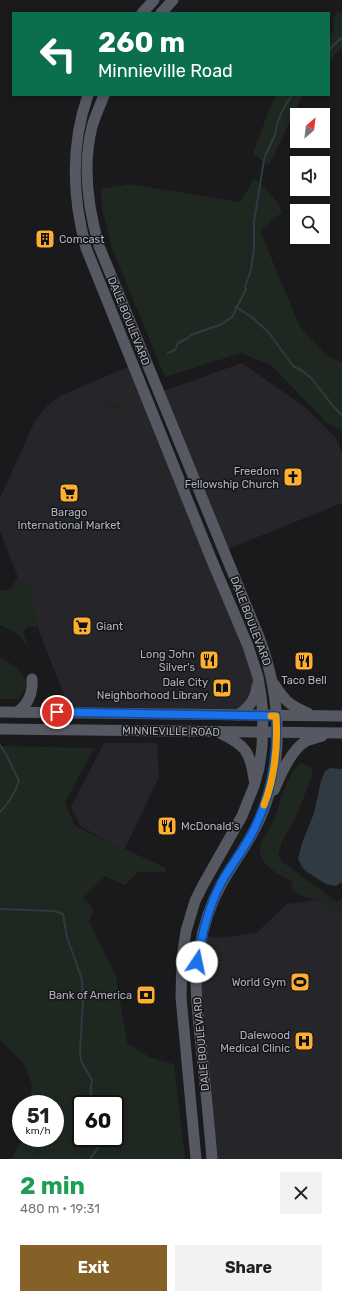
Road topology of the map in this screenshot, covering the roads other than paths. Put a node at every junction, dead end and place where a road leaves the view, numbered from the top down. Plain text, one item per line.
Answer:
1 (154, 0) edge
2 (173, 0) edge
3 (143, 12) edge
4 (162, 12) edge
5 (88, 96) edge
6 (104, 96) edge
7 (258, 677) junction
8 (32, 679) dead end
9 (272, 681) junction
10 (0, 712) edge
11 (17, 712) junction
12 (238, 715) junction
13 (263, 715) junction
14 (276, 716) junction
15 (314, 716) junction
16 (342, 716) edge
17 (0, 729) edge
18 (218, 732) junction
19 (262, 732) junction
20 (277, 732) junction
21 (338, 733) edge
22 (254, 786) junction
23 (265, 803) junction
24 (196, 1159) edge
25 (212, 1159) edge

1 - 3 main road
2 - 4 main road
5 - 7 main road, DALE BOULEVARD
6 - 9 main road, DALE BOULEVARD
7 - 12 main road
7 - 13 main road, DALE BOULEVARD
8 - 11 main road
9 - 14 main road, DALE BOULEVARD
9 - 15 main road
10 - 11 main road, MINNIEVILLE ROAD
11 - 12 main road, MINNIEVILLE ROAD
12 - 13 main road, MINNIEVILLE ROAD
13 - 14 main road, MINNIEVILLE ROAD
13 - 19 main road, DALE BOULEVARD
14 - 15 main road, MINNIEVILLE ROAD
14 - 20 main road, DALE BOULEVARD
15 - 16 main road, MINNIEVILLE ROAD
17 - 18 main road, MINNIEVILLE ROAD
18 - 19 main road, MINNIEVILLE ROAD
18 - 22 main road
19 - 20 main road, MINNIEVILLE ROAD
19 - 22 main road, DALE BOULEVARD
20 - 21 main road, MINNIEVILLE ROAD
20 - 23 main road, DALE BOULEVARD
21 - 23 main road
22 - 24 main road, DALE BOULEVARD
23 - 25 main road, DALE BOULEVARD

